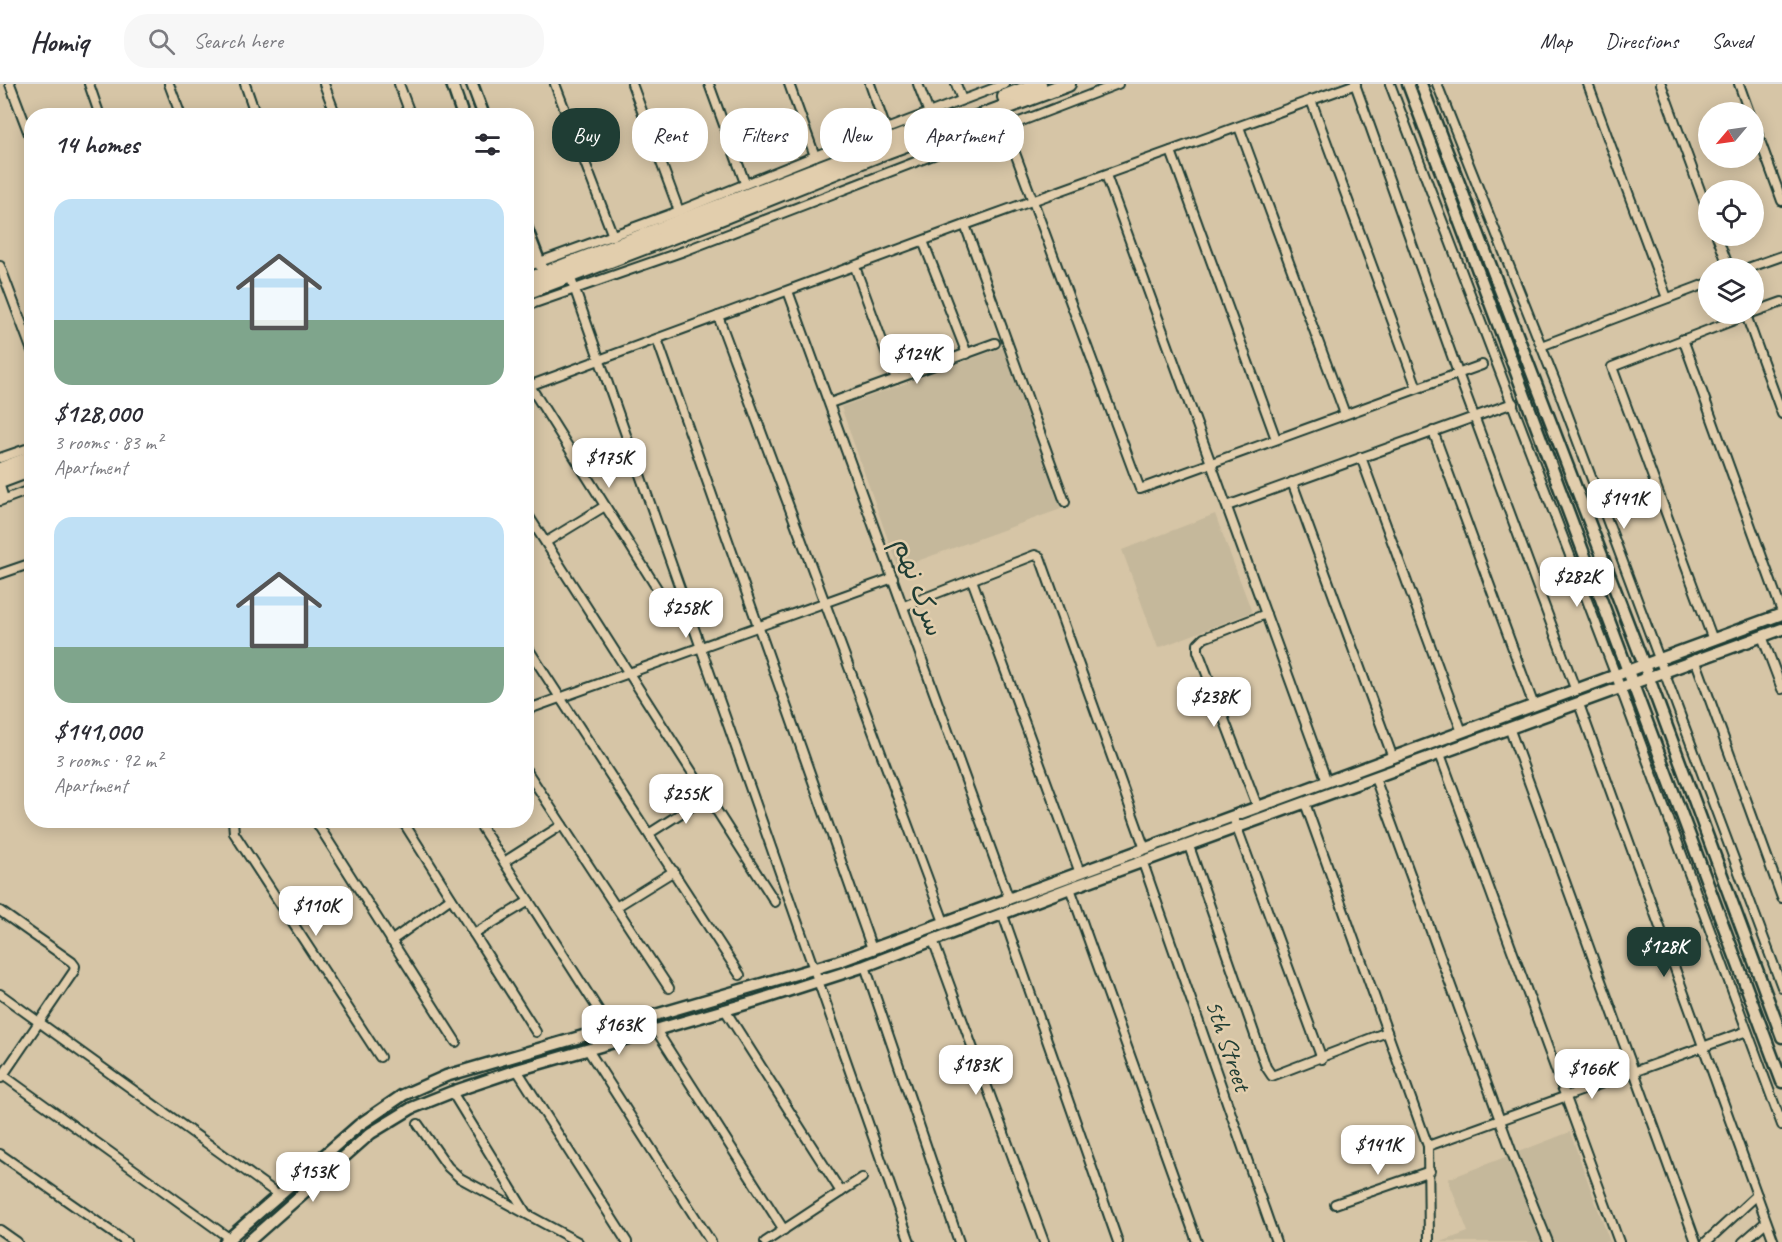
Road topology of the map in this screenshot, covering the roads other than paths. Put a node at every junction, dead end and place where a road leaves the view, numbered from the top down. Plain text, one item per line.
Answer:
1 (10, 84) edge
2 (89, 84) edge
3 (169, 84) edge
4 (245, 84) edge
5 (324, 84) edge
6 (399, 84) edge
7 (452, 84) edge
8 (472, 84) edge
9 (555, 84) edge
10 (632, 84) edge
11 (709, 84) edge
12 (789, 84) edge
13 (870, 84) edge
14 (918, 84) edge
15 (956, 84) edge
16 (1005, 84) edge
17 (1039, 84) edge
18 (1068, 84) edge
19 (1118, 84) edge
20 (1356, 84) edge
21 (1390, 84) edge
22 (1408, 84) edge
23 (1421, 84) edge
24 (1437, 84) edge
25 (1588, 84) edge
26 (1661, 84) edge
27 (1739, 84) edge
28 (962, 100) junction
29 (1311, 100) junction
30 (1745, 102) edge
31 (97, 108) edge
32 (178, 108) edge
33 (253, 108) edge
34 (333, 108) edge
35 (408, 108) edge
36 (460, 108) edge
37 (481, 108) edge
38 (879, 108) edge
39 (927, 108) edge
40 (942, 108) edge
41 (1024, 119) edge
42 (24, 121) edge
43 (1239, 126) junction
44 (1171, 152) junction
45 (1764, 152) edge
46 (820, 154) edge
47 (815, 156) junction
48 (913, 162) edge
49 (1019, 162) edge
50 (1106, 175) junction
51 (746, 183) junction
52 (1698, 185) edge
53 (1033, 200) junction
54 (1782, 201) edge
55 (680, 211) junction
56 (965, 225) junction
57 (613, 236) junction
58 (923, 241) junction
59 (534, 248) edge
60 (1782, 256) edge
61 (1764, 262) edge
62 (0, 266) edge
63 (855, 267) junction
64 (534, 268) edge
65 (542, 269) junction
66 (534, 275) edge
67 (570, 277) junction
68 (1698, 287) edge
69 (534, 289) edge
70 (788, 291) junction
71 (1667, 298) junction
72 (534, 301) edge
73 (1782, 302) edge
74 (1764, 309) edge
75 (718, 316) junction
76 (1723, 324) edge
77 (1753, 324) edge
78 (24, 330) edge
79 (657, 339) junction
80 (1683, 339) junction
81 (995, 343) dead end
82 (1541, 346) junction
83 (967, 354) junction
84 (600, 360) junction
85 (1482, 365) dead end
86 (1458, 373) junction
87 (896, 379) junction
88 (534, 384) edge
89 (1417, 388) junction
90 (534, 395) edge
91 (830, 403) junction
92 (1513, 403) junction
93 (1345, 414) junction
94 (1782, 414) edge
95 (1474, 416) junction
96 (1433, 431) junction
97 (1276, 439) junction
98 (24, 450) edge
99 (1360, 457) junction
100 (0, 458) edge
101 (24, 462) edge
102 (1211, 463) junction
103 (0, 470) edge
104 (24, 473) edge
105 (0, 481) edge
106 (1292, 482) junction
107 (0, 486) edge
108 (24, 492) edge
109 (2, 500) edge
110 (1065, 502) dead end
111 (605, 506) junction
112 (1227, 506) junction
113 (534, 524) edge
114 (546, 542) junction
115 (24, 566) edge
116 (0, 574) edge
117 (893, 578) junction
118 (972, 580) junction
119 (825, 602) junction
120 (668, 606) dead end
121 (904, 606) junction
122 (1782, 613) edge
123 (1266, 614) junction
124 (757, 626) junction
125 (1782, 629) edge
126 (1762, 636) junction
127 (1713, 640) junction
128 (701, 646) junction
129 (534, 657) edge
130 (1695, 658) junction
131 (1658, 660) junction
132 (1644, 666) junction
133 (1628, 671) junction
134 (1663, 672) junction
135 (627, 673) junction
136 (1616, 676) junction
137 (1648, 677) junction
138 (1632, 683) junction
139 (1619, 688) junction
140 (1782, 689) edge
141 (1576, 691) junction
142 (561, 697) junction
143 (1578, 704) junction
144 (1534, 706) junction
145 (534, 707) edge
146 (1510, 730) junction
147 (1462, 732) junction
148 (1440, 754) junction
149 (1393, 758) junction
150 (1375, 778) junction
151 (534, 782) edge
152 (1328, 782) junction
153 (708, 796) junction
154 (1305, 802) junction
155 (1258, 808) junction
156 (1233, 817) junction
157 (562, 825) junction
158 (234, 828) edge
159 (320, 828) edge
160 (407, 828) edge
161 (482, 828) edge
162 (1237, 829) junction
163 (650, 833) junction
164 (1189, 846) junction
165 (1145, 849) junction
166 (504, 862) junction
167 (1143, 863) junction
168 (674, 871) junction
169 (1080, 873) junction
170 (1070, 888) junction
171 (451, 898) junction
172 (1782, 898) edge
173 (1008, 899) junction
174 (529, 901) junction
175 (775, 902) dead end
176 (616, 907) junction
177 (0, 911) edge
178 (1003, 915) junction
179 (944, 922) junction
180 (474, 934) junction
181 (933, 940) junction
182 (391, 941) junction
183 (872, 949) junction
184 (866, 966) junction
185 (814, 969) junction
186 (740, 975) dead end
187 (818, 981) junction
188 (1782, 987) edge
189 (669, 988) dead end
190 (0, 994) edge
191 (725, 1010) junction
192 (39, 1023) junction
193 (610, 1029) junction
194 (656, 1030) junction
195 (1747, 1031) junction
196 (536, 1032) dead end
197 (1387, 1032) junction
198 (1782, 1037) edge
199 (456, 1042) dead end
200 (1702, 1047) junction
201 (588, 1050) junction
202 (380, 1058) dead end
203 (1322, 1059) junction
204 (517, 1070) junction
205 (1634, 1071) junction
206 (1, 1076) edge
207 (1782, 1082) edge
208 (452, 1092) junction
209 (1565, 1096) junction
210 (1501, 1120) junction
211 (418, 1124) dead end
212 (1782, 1125) edge
213 (1428, 1146) junction
214 (0, 1154) edge
215 (1430, 1171) junction
216 (862, 1178) dead end
217 (841, 1192) junction
218 (279, 1194) junction
219 (1757, 1195) junction
220 (1335, 1204) dead end
221 (527, 1214) junction
222 (1766, 1222) junction
223 (0, 1230) edge
224 (784, 1230) junction
225 (227, 1240) edge
226 (17, 1242) edge
227 (126, 1242) edge
228 (248, 1242) edge
229 (578, 1242) edge
230 (627, 1242) edge
231 (711, 1242) edge
232 (765, 1242) edge
233 (910, 1242) edge
234 (958, 1242) edge
235 (1044, 1242) edge
236 (1118, 1242) edge
237 (1197, 1242) edge
238 (1276, 1242) edge
239 (1429, 1242) edge
240 (1548, 1242) edge
241 (1619, 1242) edge
242 (1696, 1242) edge
243 (1706, 1242) edge
244 (1743, 1242) edge
245 (1774, 1242) edge

1 - 42 street
2 - 31 street
3 - 32 street
4 - 33 street
5 - 34 street
6 - 35 street
7 - 36 street
8 - 37 street
9 - 57 street
10 - 55 street
11 - 51 street
12 - 47 street
13 - 38 street
14 - 39 street
15 - 28 street
16 - 28 street
17 - 67 highway
18 - 67 highway
19 - 41 street
20 - 29 street
20 - 86 street
21 - 92 street
22 - 133 street
23 - 132 street
24 - 82 street
25 - 71 street
26 - 52 street
27 - 30 street
28 - 40 street
29 - 43 street
29 - 89 street
43 - 44 street
43 - 93 street
44 - 50 street
44 - 97 street
45 - 54 street
46 - 47 street
47 - 51 street
48 - 67 street
49 - 53 street
50 - 53 street
50 - 102 street
51 - 55 street
53 - 56 street
53 - 102 street
55 - 57 street
56 - 58 street
56 - 110 street
57 - 65 street
58 - 63 street
58 - 83 street
59 - 65 street
60 - 61 street
62 - 78 street
63 - 70 street
63 - 87 street
64 - 65 street
65 - 66 highway
65 - 67 highway
67 - 69 highway
67 - 72 street
67 - 84 street
68 - 71 street
70 - 75 street
70 - 91 street, سرک نهم
71 - 82 street
73 - 74 street
75 - 79 street
75 - 119 street
76 - 80 street
77 - 94 street
79 - 84 street
79 - 124 street
80 - 122 street
80 - 127 street
81 - 83 street
82 - 131 street
83 - 87 street
84 - 88 street
84 - 128 street
85 - 86 street
86 - 89 street
86 - 95 street
87 - 91 street
89 - 93 street
90 - 111 street
91 - 117 street, سرک نهم
92 - 95 street
92 - 136 street
93 - 97 street
95 - 96 street
95 - 141 street
96 - 99 street
96 - 144 street
97 - 102 street
98 - 100 street
99 - 106 street
99 - 147 street
101 - 103 highway
102 - 112 street
104 - 105 highway
106 - 112 street
106 - 149 street
107 - 109 street
108 - 109 street
111 - 114 street
111 - 120 street
112 - 123 street
113 - 114 street
114 - 135 street
115 - 116 street
117 - 119 street
117 - 121 street, سرک نهم
118 - 121 street
118 - 165 street
118 - 169 street
119 - 124 street
119 - 179 street
121 - 173 street, سرک نهم
122 - 127 street
123 - 152 street
123 - 155 street
124 - 128 street
124 - 183 street
125 - 126 street
126 - 130 street
126 - 140 street
127 - 131 street
128 - 135 street
128 - 185 street
129 - 142 street
130 - 134 street
130 - 172 street
131 - 132 street
131 - 134 street
132 - 133 street
132 - 137 street
133 - 136 street
133 - 138 street
134 - 137 street
134 - 188 street
135 - 142 street
135 - 153 street
136 - 139 street
136 - 141 street
137 - 138 street
137 - 198 street
138 - 139 street
138 - 207 street
139 - 143 street
139 - 195 street
141 - 144 street
142 - 145 street
142 - 163 street
143 - 146 street
143 - 200 street
144 - 147 street
146 - 148 street
146 - 205 street
147 - 149 street
148 - 150 street
148 - 209 street
149 - 152 street
150 - 154 street
150 - 210 street
151 - 157 street
152 - 155 street
153 - 163 street
153 - 175 street
154 - 162 street
154 - 197 street
155 - 156 street
156 - 162 street
156 - 165 street
157 - 166 street
157 - 176 street
158 - 202 street
159 - 182 street
160 - 171 street
161 - 166 street
162 - 164 street
162 - 203 street
163 - 168 street
164 - 167 street
164 - 203 street
165 - 169 street
166 - 174 street
167 - 170 street
167 - 238 street, 5th Street
168 - 176 street
168 - 186 street
169 - 173 street
170 - 178 street
170 - 237 street
171 - 180 street
171 - 182 street
173 - 179 street
174 - 180 street
174 - 193 street
176 - 189 street
177 - 192 street
178 - 181 street
178 - 236 street
179 - 183 street
180 - 196 street
181 - 184 street
181 - 235 street
182 - 199 street
183 - 185 street
184 - 187 street
184 - 234 street
185 - 187 street
185 - 193 street
187 - 191 street
187 - 233 street
190 - 192 street
191 - 194 street
191 - 217 street
192 - 206 street
192 - 218 street
193 - 218 street
194 - 201 street
194 - 224 street
195 - 200 street
195 - 212 street
197 - 203 street
197 - 213 street
200 - 205 street
200 - 219 street
201 - 204 street
201 - 231 street
204 - 208 street
204 - 230 street
205 - 209 street
205 - 242 street
206 - 225 street
208 - 221 street
208 - 228 street
209 - 210 street
209 - 241 street
210 - 213 street
210 - 240 street
211 - 221 street
213 - 215 street
214 - 227 street
215 - 220 street
215 - 239 street
216 - 217 street
217 - 224 street
218 - 225 street
219 - 222 street
219 - 243 street
221 - 229 street
222 - 244 street
222 - 245 street
223 - 226 street
224 - 232 street

